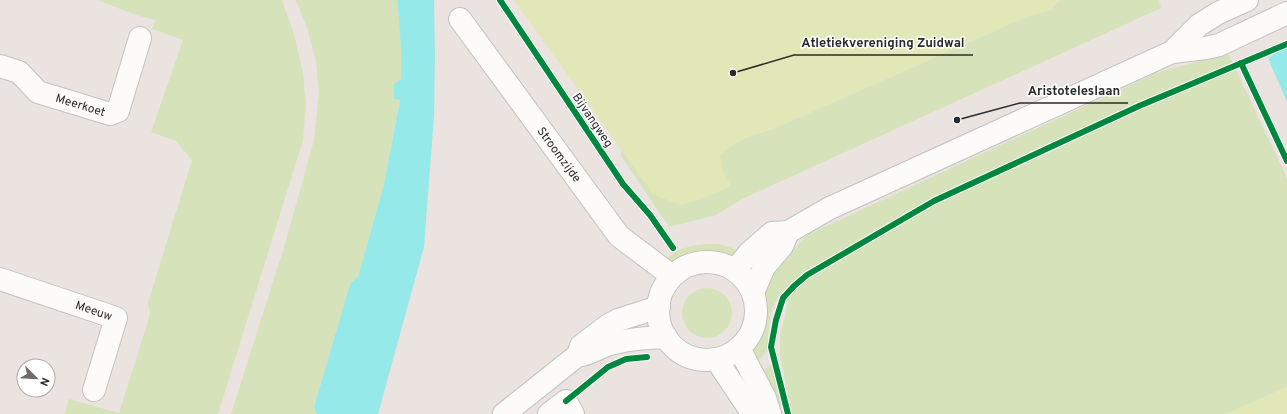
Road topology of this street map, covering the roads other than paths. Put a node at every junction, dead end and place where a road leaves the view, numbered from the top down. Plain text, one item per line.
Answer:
1 (1247, 0) edge
2 (1287, 13) edge
3 (460, 19) dead end
4 (140, 38) dead end
5 (1172, 52) junction
6 (0, 66) edge
7 (788, 232) junction
8 (735, 270) junction
9 (672, 276) junction
10 (0, 279) edge
11 (753, 293) junction
12 (658, 307) junction
13 (666, 337) junction
14 (739, 348) junction
15 (578, 355) junction
16 (716, 359) junction
17 (94, 390) dead end
18 (504, 414) edge
19 (549, 414) edge
20 (572, 414) edge
21 (755, 414) edge
22 (770, 414) edge

1 - 5 street
2 - 5 street
3 - 9 street, Stroomzijde
4 - 6 street, Meerkoet
5 - 7 street
7 - 8 street
7 - 11 street
8 - 9 street
8 - 11 street
9 - 12 street
10 - 17 street, Meeuw
11 - 14 street
12 - 13 street
12 - 15 street
13 - 15 street
13 - 16 street
14 - 16 street
14 - 22 street
15 - 18 street
16 - 21 street
19 - 20 street

